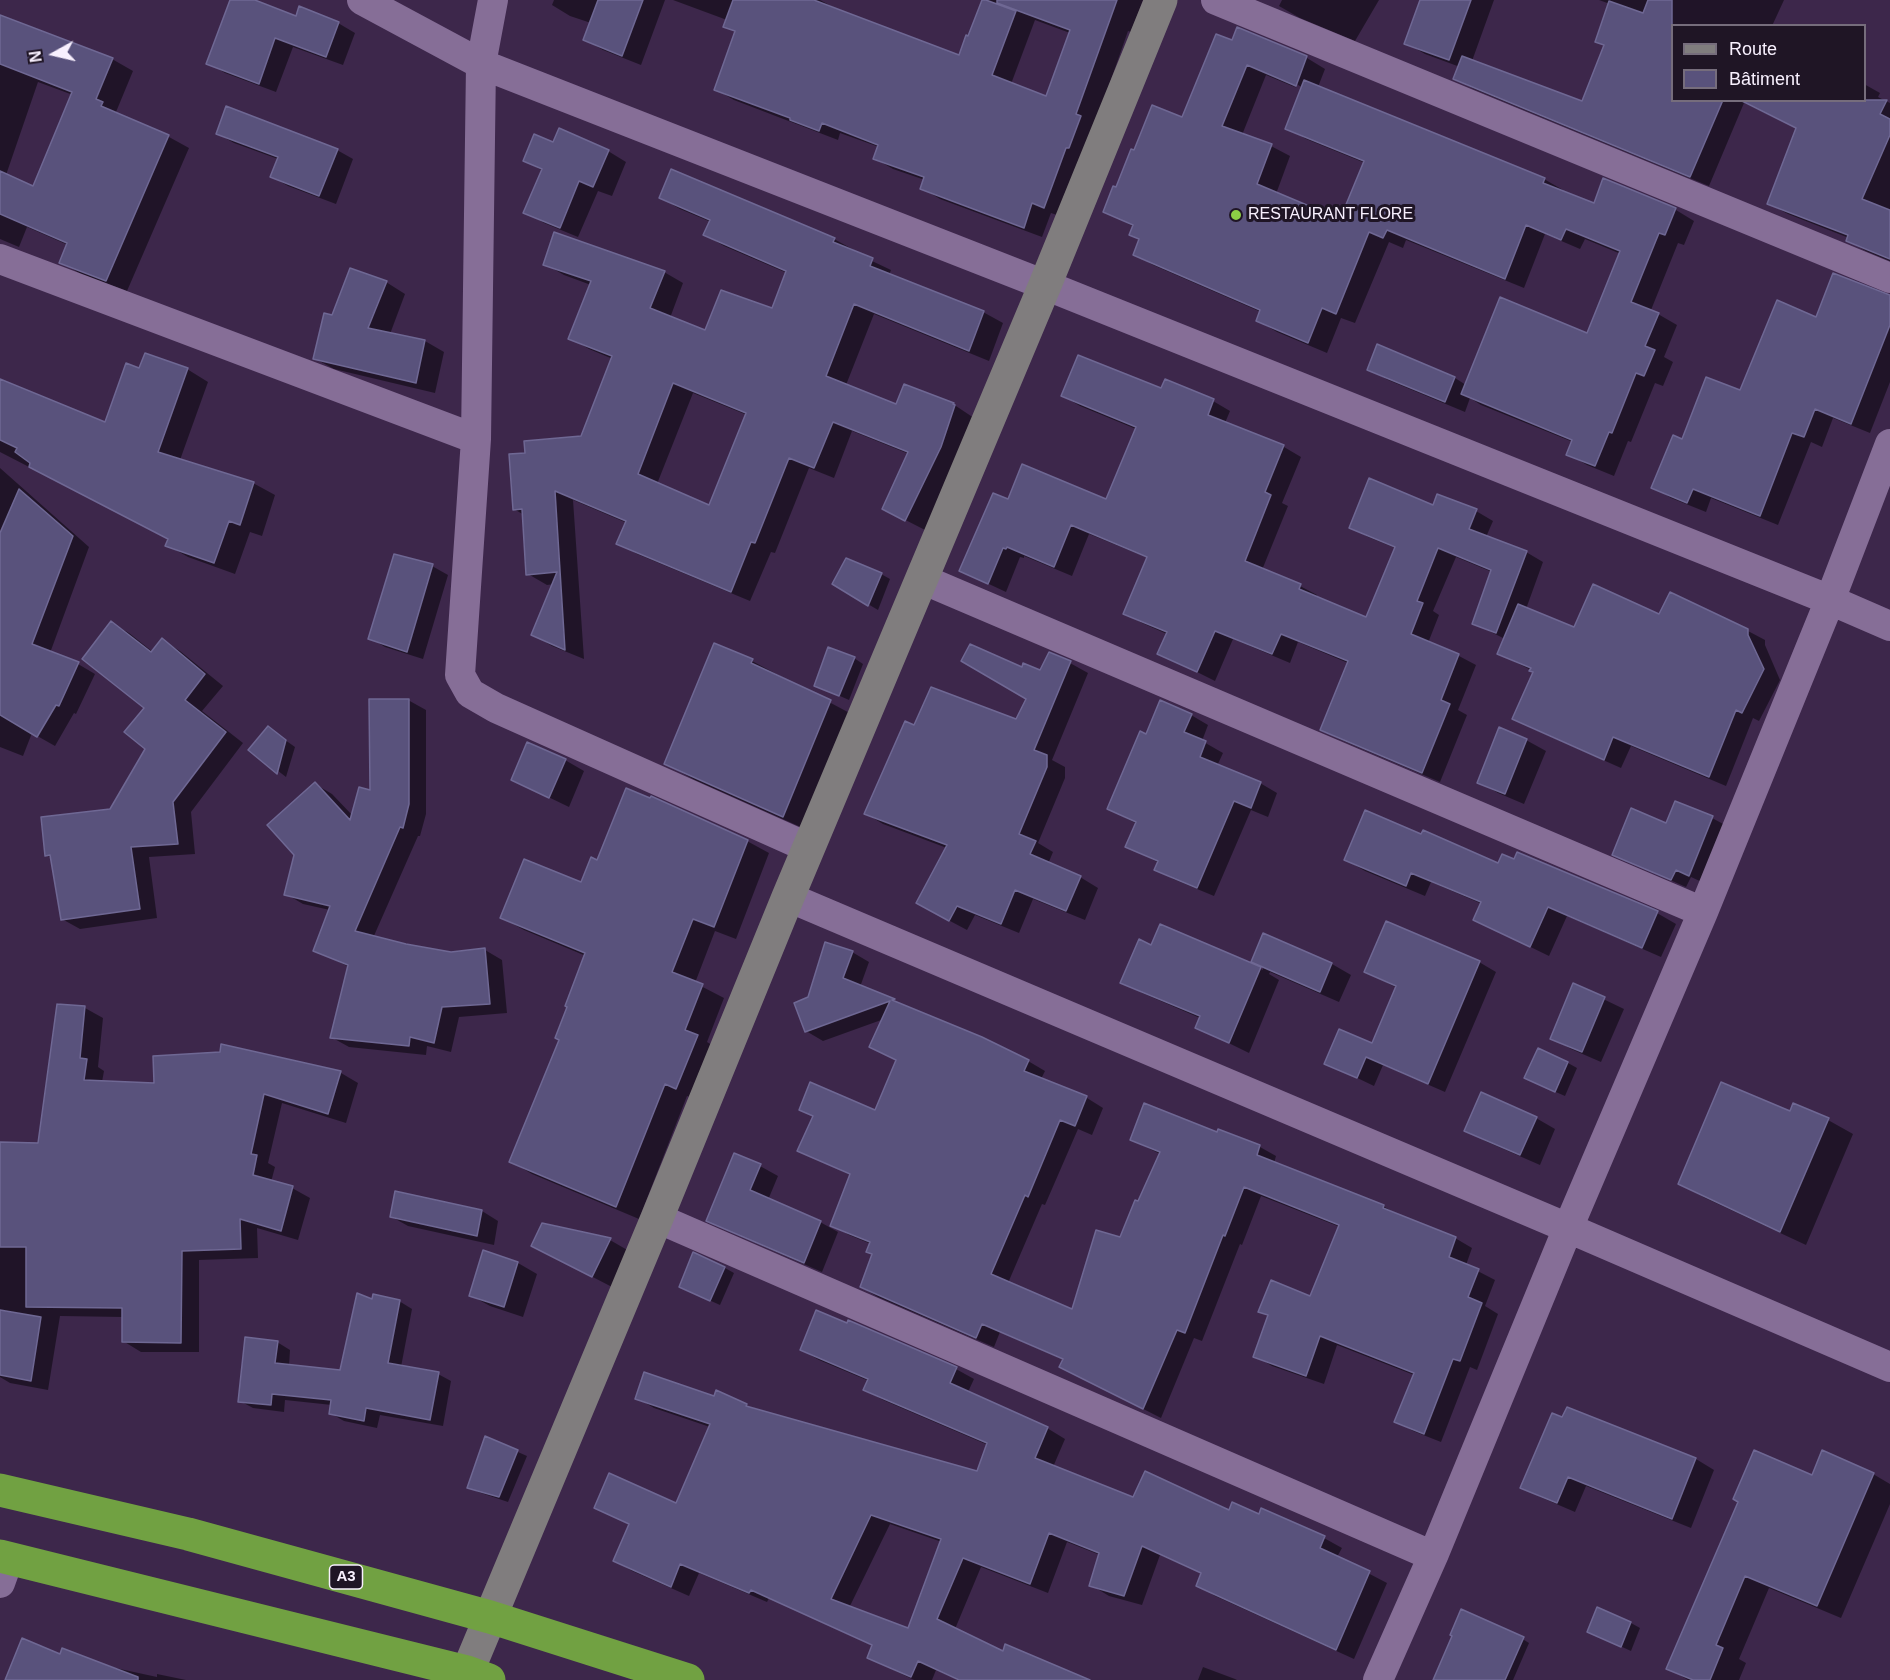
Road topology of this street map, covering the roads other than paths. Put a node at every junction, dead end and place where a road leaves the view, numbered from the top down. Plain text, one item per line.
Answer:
1 (362, 0) edge
2 (493, 0) edge
3 (1161, 0) edge
4 (1216, 0) edge
5 (482, 64) junction
6 (0, 259) edge
7 (1890, 278) edge
8 (1045, 285) junction
9 (476, 439) junction
10 (1890, 444) edge
11 (922, 579) junction
12 (1830, 600) junction
13 (1890, 626) edge
14 (809, 848) junction
15 (788, 897) junction
16 (1702, 912) junction
17 (657, 1218) junction
18 (1568, 1228) junction
19 (1890, 1367) edge
20 (0, 1490) edge
21 (1433, 1556) junction
22 (3, 1566) edge
23 (490, 1617) junction
24 (473, 1677) edge
25 (688, 1680) edge
26 (1378, 1680) edge

1 - 5 street
2 - 5 street
3 - 8 street
4 - 7 street
5 - 8 street
5 - 9 street
6 - 9 street
8 - 11 street
8 - 12 street
9 - 14 street
10 - 12 street
11 - 14 street
11 - 16 street
12 - 13 street
12 - 16 street
14 - 15 street
15 - 17 street
15 - 18 street
16 - 18 street
17 - 21 street
17 - 23 street
18 - 19 street
18 - 21 street
20 - 23 highway, A3
21 - 26 street
22 - 24 highway
23 - 24 street
23 - 25 highway, A3

